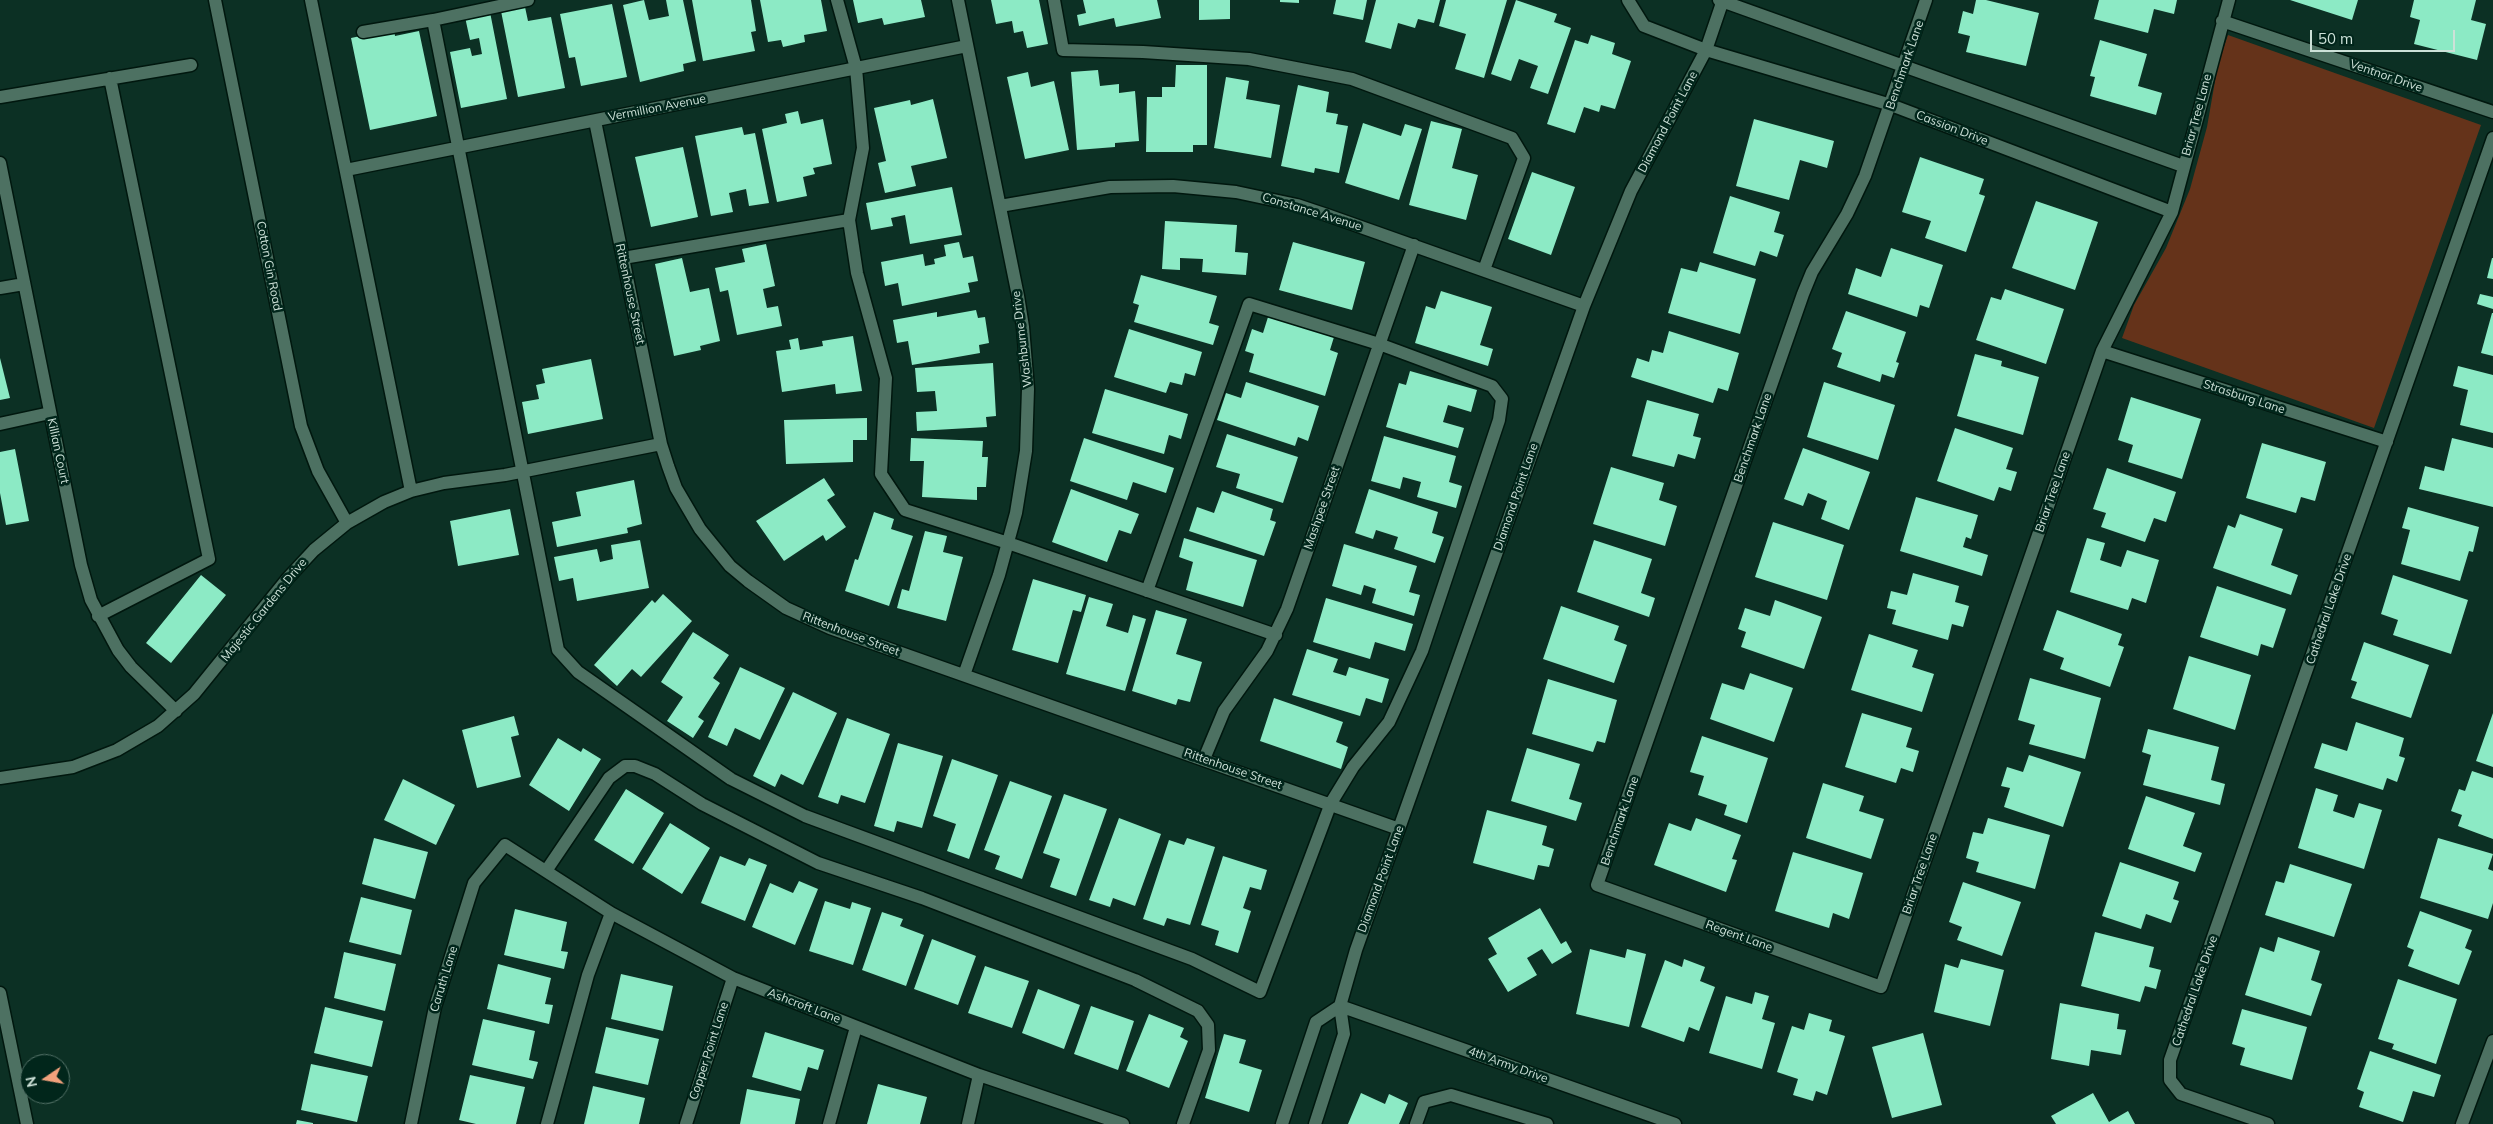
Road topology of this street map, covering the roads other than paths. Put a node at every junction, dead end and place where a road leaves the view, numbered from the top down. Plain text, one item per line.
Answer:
1 (215, 0) edge
2 (311, 0) edge
3 (528, 0) edge
4 (837, 0) edge
5 (958, 0) edge
6 (1054, 0) edge
7 (1628, 0) edge
8 (1721, 0) edge
9 (1926, 0) edge
10 (2229, 0) edge
11 (432, 20) junction
12 (2222, 21) junction
13 (363, 32) dead end
14 (967, 46) junction
15 (1706, 50) junction
16 (191, 65) dead end
17 (1902, 67) junction
18 (856, 68) junction
19 (110, 78) junction
20 (0, 96) edge
21 (1891, 105) junction
22 (2493, 112) edge
23 (594, 121) junction
24 (2493, 138) edge
25 (457, 148) junction
26 (0, 163) edge
27 (2183, 166) junction
28 (346, 170) junction
29 (1000, 206) junction
30 (2172, 212) junction
31 (849, 220) junction
32 (1414, 245) junction
33 (623, 258) junction
34 (1484, 270) junction
35 (24, 284) junction
36 (0, 288) edge
37 (1584, 306) junction
38 (1380, 344) junction
39 (2102, 352) junction
40 (50, 413) junction
41 (0, 424) edge
42 (2387, 442) junction
43 (660, 444) junction
44 (523, 472) junction
45 (411, 491) junction
46 (347, 523) junction
47 (1008, 543) junction
48 (1147, 591) junction
49 (98, 616) junction
50 (1276, 636) junction
51 (964, 675) junction
52 (176, 711) junction
53 (1204, 759) junction
54 (0, 778) edge
55 (1331, 804) junction
56 (1399, 829) junction
57 (505, 845) joint
58 (546, 871) junction
59 (1598, 885) joint
60 (611, 913) junction
61 (732, 978) junction
62 (1881, 987) joint
63 (0, 993) edge
64 (1340, 1006) junction
65 (856, 1027) junction
66 (2493, 1041) edge
67 (979, 1075) junction
68 (1116, 1123) edge
69 (27, 1124) edge
70 (411, 1124) edge
71 (547, 1124) edge
72 (686, 1124) edge
73 (829, 1124) edge
74 (968, 1124) edge
75 (1183, 1124) edge
76 (1282, 1124) edge
77 (1315, 1124) edge
78 (1416, 1124) edge
79 (1547, 1124) edge
80 (1675, 1124) edge
81 (2268, 1124) edge
82 (2462, 1124) edge

1 - 46 street, Cotton Gin Road
2 - 28 street
3 - 11 street
4 - 18 street
5 - 14 street, Washburne Drive
6 - 34 street
7 - 15 street, Cassion Drive
8 - 15 street, Diamond Point Lane
8 - 17 street
9 - 17 street, Benchmark Lane
10 - 12 street, Briar Tree Lane
11 - 13 street
11 - 25 street
12 - 22 street, Ventnor Drive
12 - 27 street, Briar Tree Lane
14 - 18 street, Vermillion Avenue
14 - 29 street, Washburne Drive
15 - 21 street, Cassion Drive
15 - 37 street, Diamond Point Lane
16 - 19 street
17 - 21 street, Benchmark Lane
17 - 27 street
18 - 23 street, Vermillion Avenue
18 - 31 street
19 - 20 street
19 - 49 street
21 - 30 street, Cassion Drive
21 - 59 street, Benchmark Lane
23 - 25 street, Vermillion Avenue
23 - 33 street, Rittenhouse Street
24 - 42 street, Cathedral Lake Drive
25 - 28 street, Vermillion Avenue
25 - 44 street
26 - 35 street, Killian Court
27 - 30 street, Briar Tree Lane
28 - 45 street
29 - 32 street, Constance Avenue
29 - 47 street, Washburne Drive
30 - 39 street, Briar Tree Lane
31 - 33 street
31 - 47 street
32 - 34 street, Constance Avenue
32 - 38 street, Mashpee Street
33 - 43 street, Rittenhouse Street
34 - 37 street, Constance Avenue
35 - 36 street
35 - 40 street, Killian Court
37 - 56 street, Diamond Point Lane
38 - 48 street
38 - 50 street, Mashpee Street
38 - 55 street
39 - 42 street, Strasburg Lane
39 - 62 street, Briar Tree Lane
40 - 41 street
40 - 49 street, Killian Court
42 - 81 street, Cathedral Lake Drive
43 - 44 street, Majestic Gardens Drive
43 - 51 street, Rittenhouse Street
44 - 45 street, Majestic Gardens Drive
44 - 55 street
45 - 46 street, Majestic Gardens Drive
46 - 52 street, Majestic Gardens Drive
47 - 48 street
47 - 51 street, Washburne Drive
48 - 50 street
49 - 52 street, Killian Court
50 - 53 street, Mashpee Street
51 - 53 street, Rittenhouse Street
52 - 54 street, Majestic Gardens Drive
53 - 55 street, Rittenhouse Street
55 - 56 street, Rittenhouse Street
56 - 64 street, Diamond Point Lane
57 - 58 street, Ashcroft Lane
57 - 70 street, Caruth Lane
58 - 60 street, Ashcroft Lane
58 - 75 street
59 - 62 street, Regent Lane
60 - 61 street, Ashcroft Lane
60 - 71 street
61 - 65 street, Ashcroft Lane
61 - 72 street, Copper Point Lane
63 - 69 street
64 - 76 street
64 - 77 street, Diamond Point Lane
64 - 80 street, 4th Army Drive
65 - 67 street, Ashcroft Lane
65 - 73 street
66 - 82 street
67 - 68 street, Ashcroft Lane
67 - 74 street
78 - 79 street

